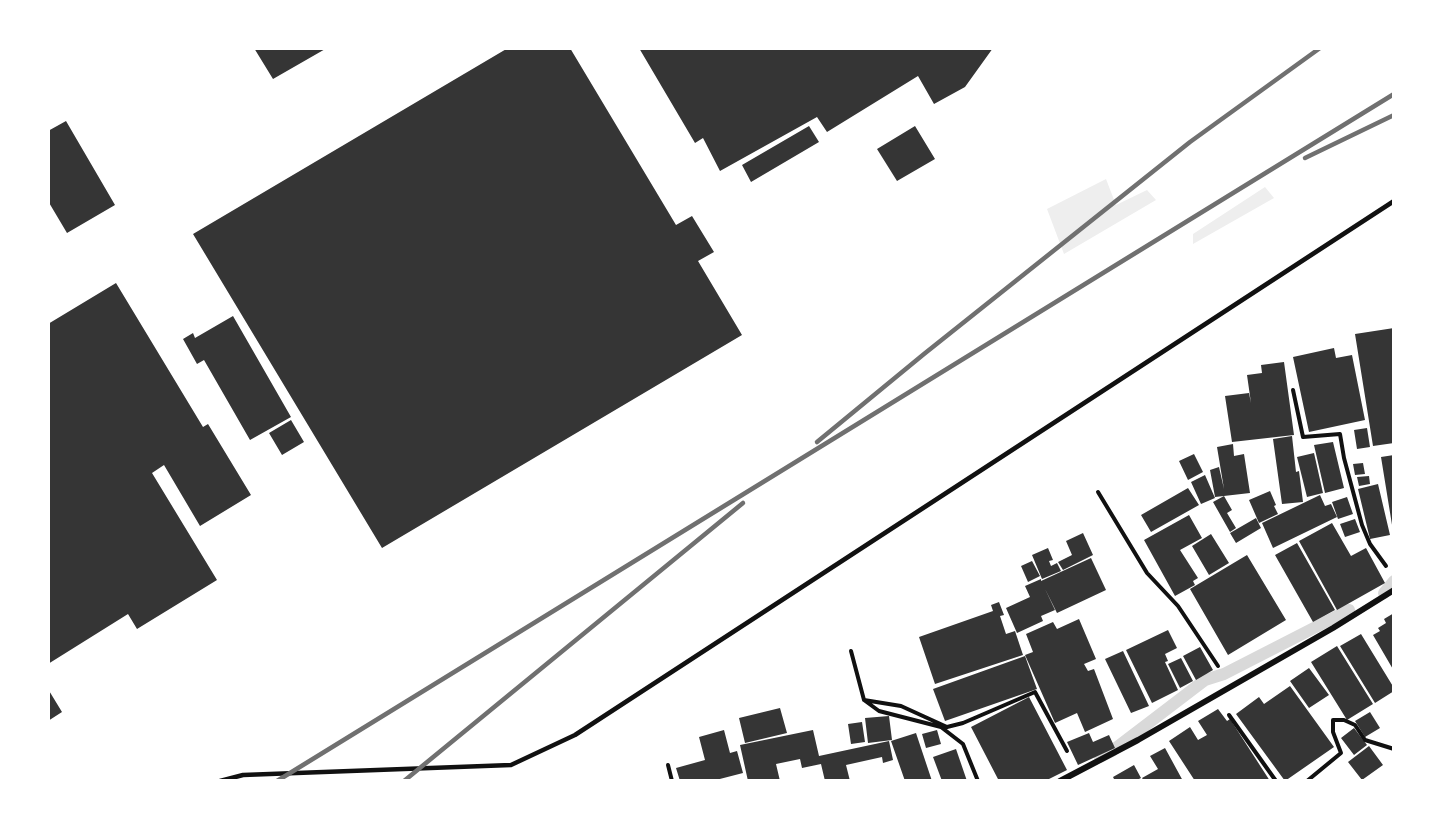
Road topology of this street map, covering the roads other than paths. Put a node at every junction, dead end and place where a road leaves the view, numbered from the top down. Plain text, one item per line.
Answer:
1 (1394, 201) edge
2 (1394, 590) edge
3 (219, 781) edge
4 (1060, 781) edge

1 - 3 lane
2 - 4 street

